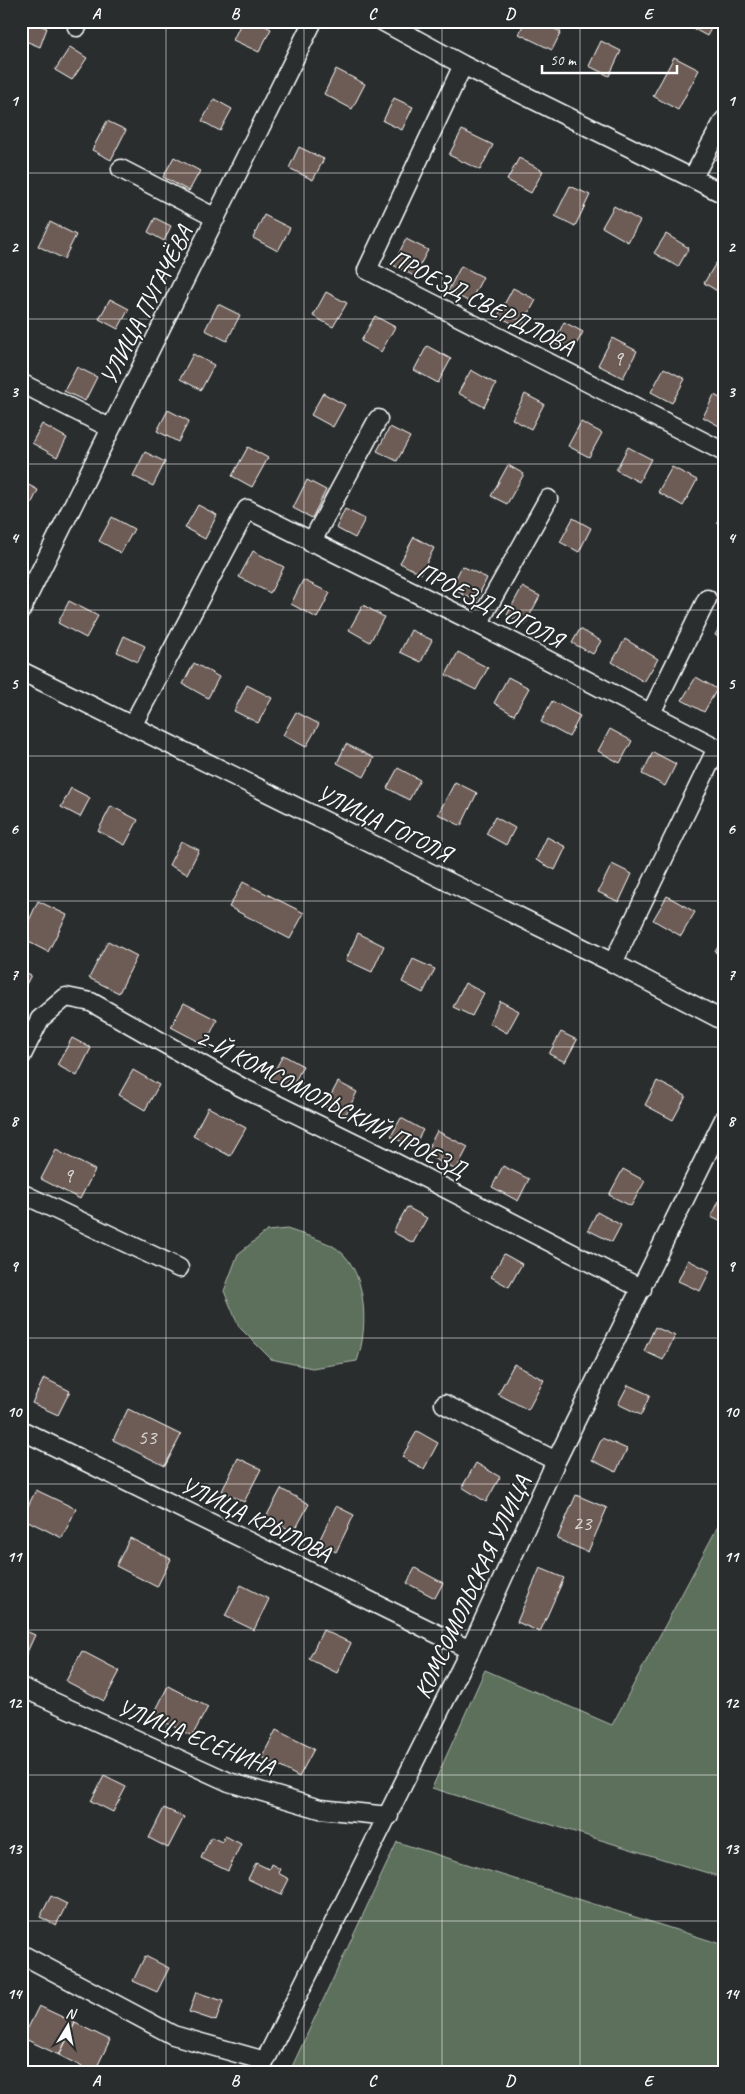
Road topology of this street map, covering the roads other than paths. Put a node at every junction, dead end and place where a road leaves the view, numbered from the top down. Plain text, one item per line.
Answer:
1 (313, 21) edge
2 (382, 21) edge
3 (463, 65) junction
4 (724, 120) edge
5 (121, 169) dead end
6 (693, 177) junction
7 (724, 194) edge
8 (216, 218) junction
9 (21, 383) edge
10 (378, 420) dead end
11 (110, 428) junction
12 (724, 452) edge
13 (548, 499) dead end
14 (311, 543) junction
15 (707, 599) dead end
16 (21, 610) edge
17 (478, 624) junction
18 (21, 671) edge
19 (651, 713) junction
20 (132, 726) junction
21 (613, 963) junction
22 (724, 1021) edge
23 (21, 1057) edge
24 (724, 1119) edge
25 (21, 1193) edge
26 (179, 1268) dead end
27 (642, 1288) junction
28 (444, 1404) dead end
29 (21, 1430) edge
30 (556, 1461) junction
31 (470, 1650) junction
32 (21, 1687) edge
33 (389, 1816) junction
34 (21, 1954) edge
35 (262, 2067) edge

1 - 8 street, УЛИЦА ПУГАЧЁВА
2 - 3 street
3 - 6 street
3 - 12 street, ПРОЕЗД СВЕРДЛОВА
4 - 6 street
5 - 8 street
6 - 7 street
8 - 11 street, УЛИЦА ПУГАЧЁВА
9 - 11 street
10 - 14 street
11 - 16 street, УЛИЦА ПУГАЧЁВА
13 - 17 street
14 - 17 street, ПРОЕЗД ГОГОЛЯ
14 - 20 street, ПРОЕЗД ГОГОЛЯ
15 - 19 street
17 - 19 street, ПРОЕЗД ГОГОЛЯ
18 - 20 street, УЛИЦА ГОГОЛЯ
19 - 21 street, ПРОЕЗД ГОГОЛЯ
20 - 21 street, УЛИЦА ГОГОЛЯ
21 - 22 street, УЛИЦА ГОГОЛЯ
23 - 27 street, 2-Й КОМСОМОЛЬСКИЙ ПРОЕЗД
24 - 27 street, КОМСОМОЛЬСКАЯ УЛИЦА
25 - 26 street
27 - 30 street, КОМСОМОЛЬСКАЯ УЛИЦА
28 - 30 street
29 - 31 street, УЛИЦА КРЫЛОВА
30 - 31 street, КОМСОМОЛЬСКАЯ УЛИЦА
31 - 33 street, КОМСОМОЛЬСКАЯ УЛИЦА
32 - 33 street, УЛИЦА ЕСЕНИНА
33 - 35 street, КОМСОМОЛЬСКАЯ УЛИЦА
34 - 35 street

